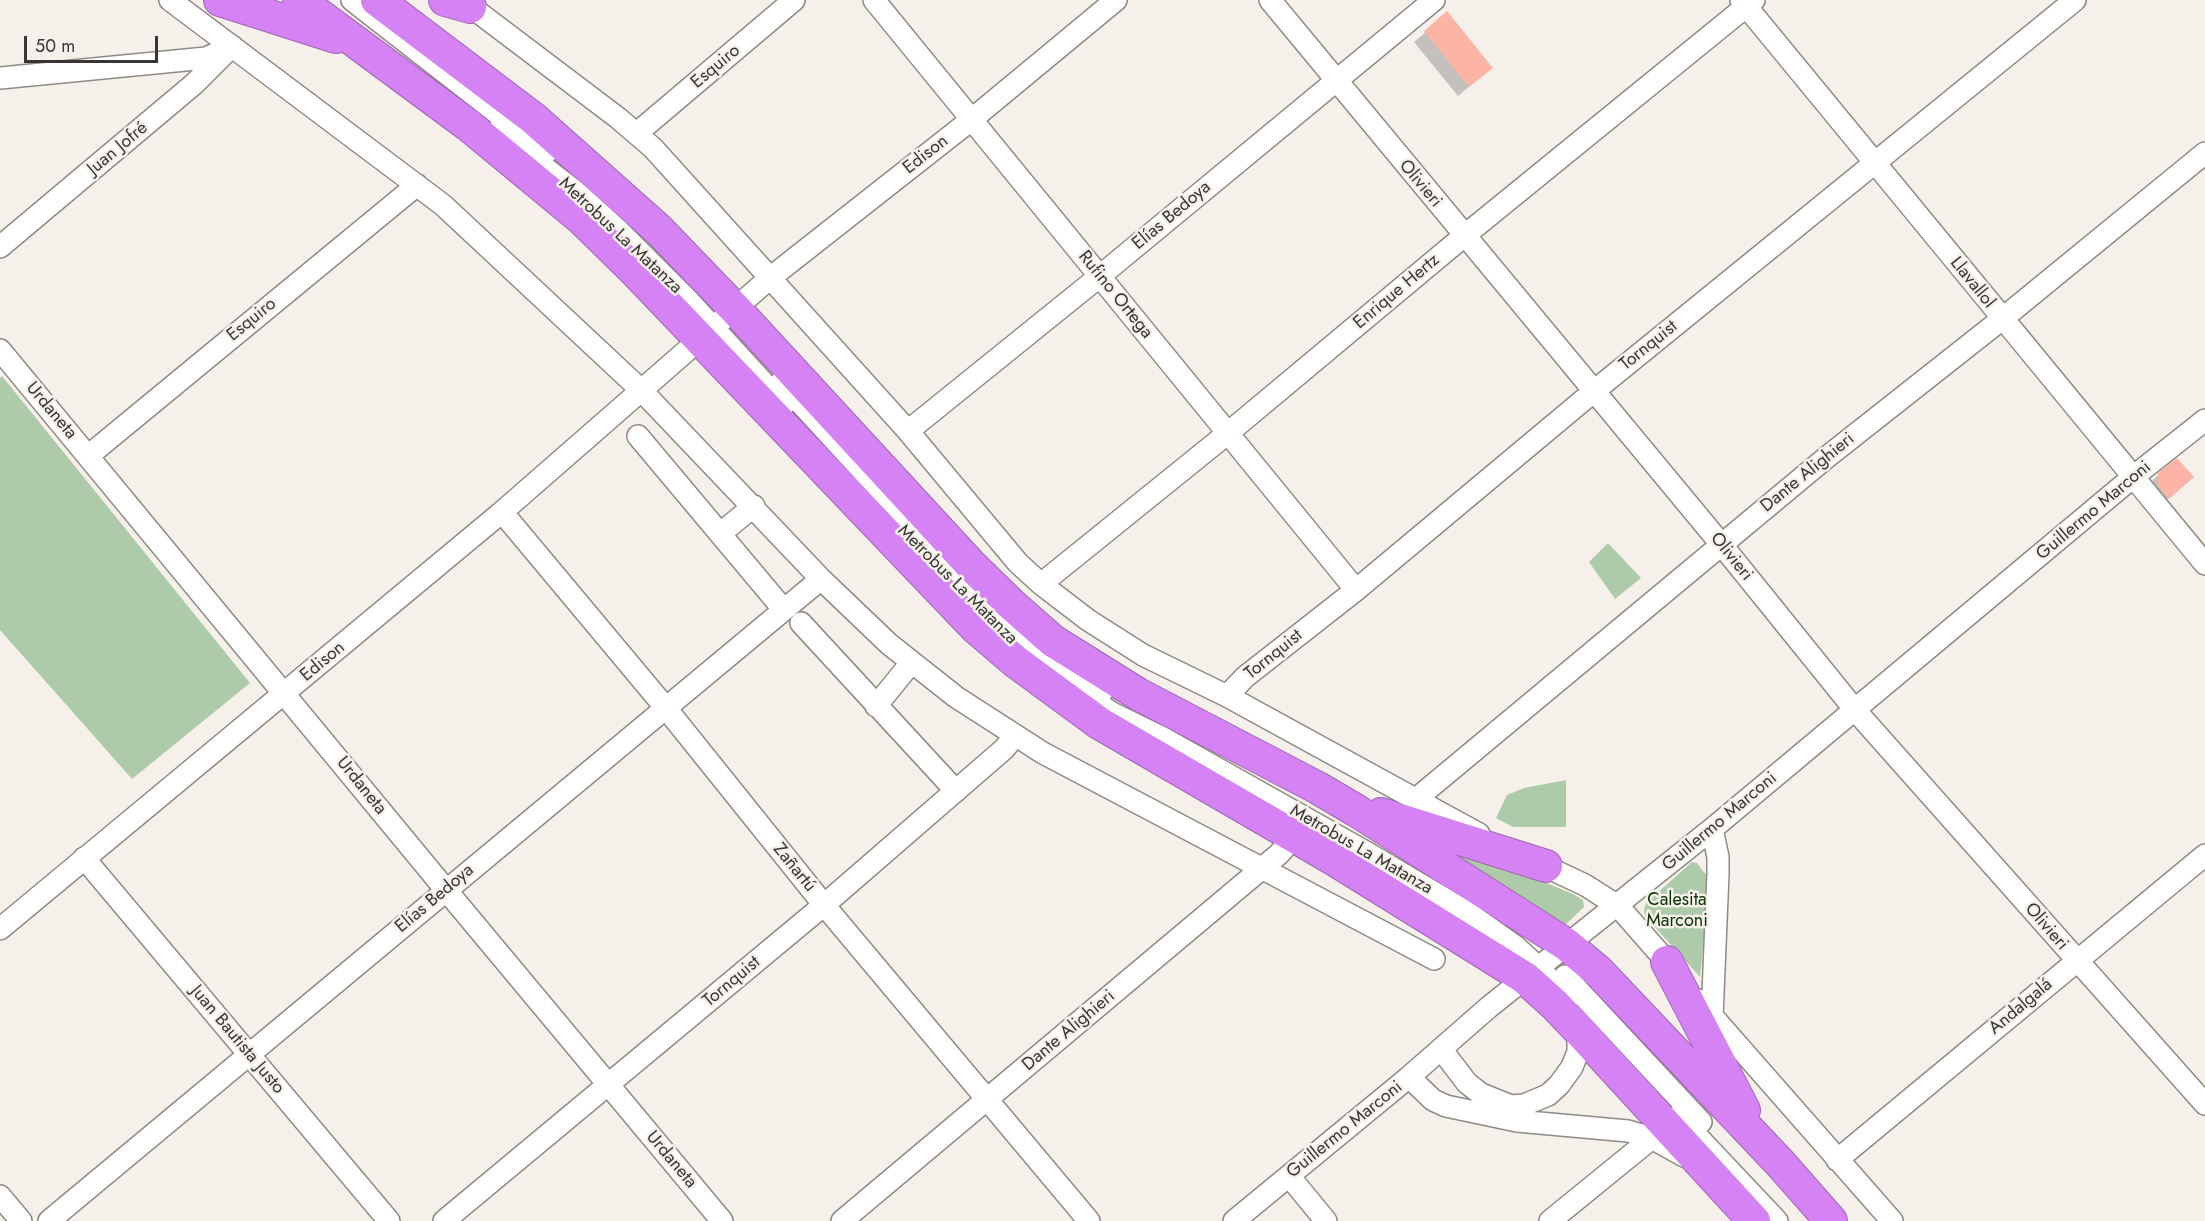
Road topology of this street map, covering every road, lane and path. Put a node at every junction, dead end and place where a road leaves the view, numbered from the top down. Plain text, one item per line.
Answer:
1 (170, 0) edge
2 (220, 0) edge
3 (299, 0) edge
4 (321, 0) edge
5 (352, 0) edge
6 (377, 0) edge
7 (794, 0) edge
8 (874, 0) edge
9 (1116, 0) edge
10 (1270, 0) edge
11 (1434, 0) edge
12 (2074, 0) edge
13 (464, 2) edge
14 (1747, 2) edge
15 (361, 45) junction
16 (232, 46) junction
17 (0, 78) edge
18 (1335, 80) junction
19 (971, 120) junction
20 (637, 133) junction
21 (2205, 153) edge
22 (1875, 163) junction
23 (417, 185) junction
24 (1464, 236) junction
25 (0, 247) edge
26 (1100, 276) junction
27 (771, 278) junction
28 (2002, 319) junction
29 (725, 326) junction
30 (0, 350) edge
31 (786, 388) junction
32 (641, 390) junction
33 (1593, 392) junction
34 (2205, 420) edge
35 (908, 431) junction
36 (1228, 433) junction
37 (638, 436) dead end
38 (88, 456) junction
39 (2133, 477) junction
40 (754, 506) junction
41 (502, 512) junction
42 (721, 533) junction
43 (1721, 544) junction
44 (2205, 564) edge
45 (821, 579) junction
46 (1041, 584) junction
47 (1356, 590) junction
48 (784, 610) junction
49 (801, 623) dead end
50 (911, 663) junction
51 (285, 694) junction
52 (1227, 696) junction
53 (876, 706) junction
54 (665, 707) junction
55 (1855, 710) junction
56 (1015, 736) junction
57 (1318, 788) junction
58 (956, 791) junction
59 (1416, 799) junction
60 (1712, 829) junction
61 (1294, 837) junction
62 (2205, 855) edge
63 (84, 858) junction
64 (1546, 866) junction
65 (1261, 868) junction
66 (446, 890) junction
67 (824, 904) junction
68 (1618, 906) junction
69 (0, 929) edge
70 (1434, 959) dead end
71 (2076, 961) junction
72 (1545, 962) junction
73 (1667, 962) junction
74 (1712, 1017) junction
75 (1575, 1026) junction
76 (1441, 1049) junction
77 (250, 1055) junction
78 (1409, 1077) junction
79 (609, 1085) junction
80 (988, 1099) junction
81 (2205, 1104) edge
82 (1652, 1138) junction
83 (1837, 1160) junction
84 (1780, 1163) junction
85 (1708, 1171) junction
86 (1289, 1176) junction
87 (0, 1196) edge
88 (21, 1221) edge
89 (49, 1221) edge
90 (389, 1221) edge
91 (444, 1221) edge
92 (722, 1221) edge
93 (842, 1221) edge
94 (1089, 1221) edge
95 (1234, 1221) edge
96 (1326, 1221) edge
97 (1550, 1221) edge
98 (1754, 1221) edge
99 (1777, 1221) edge
100 (1794, 1221) edge
101 (1831, 1221) edge
102 (1892, 1221) edge

1 - 16 street
2 - 15 highway
3 - 15 highway
4 - 29 street, Metrobus La Matanza
5 - 29 street, Metrobus La Matanza
6 - 29 highway
7 - 20 street, Esquiro
8 - 19 street, Rufino Ortega
9 - 19 street, Edison
10 - 18 street, Olivieri
11 - 18 street, Elías Bedoya
12 - 22 street, Tornquist
13 - 20 street
14 - 22 street, Llavallol
14 - 24 street, Enrique Hertz
15 - 29 highway
16 - 17 street
16 - 23 street
16 - 25 street, Juan Jofré
18 - 24 street, Olivieri
18 - 26 street, Elías Bedoya
19 - 26 street, Rufino Ortega
19 - 27 street, Edison
20 - 27 street
21 - 28 street, Dante Alighieri
22 - 28 street, Llavallol
22 - 33 street, Tornquist
23 - 32 street
23 - 38 street, Esquiro
24 - 33 street, Olivieri
24 - 36 street, Enrique Hertz
26 - 35 street, Elías Bedoya
26 - 36 street, Rufino Ortega
27 - 29 street, Edison
27 - 35 street
28 - 39 street, Llavallol
28 - 43 street, Dante Alighieri
29 - 31 street, Metrobus La Matanza
29 - 31 street, Metrobus La Matanza
29 - 32 street, Edison
29 - 57 highway
29 - 61 highway
29 - 72 street, Metrobus La Matanza
30 - 38 street, Urdaneta
31 - 72 street, Metrobus La Matanza
32 - 40 street
32 - 41 street, Edison
33 - 43 street, Olivieri
33 - 47 street, Tornquist
34 - 39 street, Guillermo Marconi
35 - 46 street
36 - 46 street, Enrique Hertz
36 - 47 street, Rufino Ortega
37 - 42 street
38 - 51 street, Urdaneta
39 - 44 street, Llavallol
39 - 55 street, Guillermo Marconi
40 - 42 street
40 - 45 street
41 - 51 street, Edison
41 - 54 street, Zañartú
42 - 48 street
43 - 55 street, Olivieri
43 - 59 street, Dante Alighieri
45 - 48 street, Elías Bedoya
45 - 50 street
46 - 52 street
47 - 52 street, Tornquist
48 - 54 street, Elías Bedoya
49 - 53 street
50 - 53 street
50 - 56 street
51 - 63 street, Edison
51 - 66 street, Urdaneta
52 - 59 street
53 - 58 street
54 - 66 street, Elías Bedoya
54 - 67 street, Zañartú
55 - 60 street, Guillermo Marconi
55 - 71 street, Olivieri
56 - 58 street, Tornquist
56 - 65 street
57 - 64 highway
57 - 72 highway
58 - 67 street, Tornquist
59 - 64 street
60 - 68 street, Guillermo Marconi
60 - 74 street
61 - 65 street, Dante Alighieri
61 - 72 highway
62 - 71 street, Andalgalá
63 - 69 street, Edison
63 - 77 street, Juan Bautista Justo
64 - 68 street
65 - 70 street
65 - 80 street, Dante Alighieri
66 - 77 street, Elías Bedoya
66 - 79 street, Urdaneta
67 - 79 street, Tornquist
67 - 80 street, Zañartú
68 - 72 street, Guillermo Marconi
68 - 73 street
71 - 81 street, Olivieri
71 - 83 street, Andalgalá
72 - 75 highway
72 - 76 street, Guillermo Marconi
72 - 84 highway
72 - 99 street, Metrobus La Matanza
72 - 100 street, Metrobus La Matanza
73 - 74 street
73 - 84 highway
74 - 83 street
75 - 76 street
75 - 85 highway
76 - 78 street, Guillermo Marconi
77 - 89 street, Elías Bedoya
77 - 90 street, Juan Bautista Justo
78 - 82 street
78 - 86 street, Guillermo Marconi
79 - 91 street, Tornquist
79 - 92 street, Urdaneta
80 - 93 street, Dante Alighieri
80 - 94 street, Zañartú
82 - 85 street
82 - 97 street
83 - 102 street
84 - 101 highway
85 - 98 highway
86 - 95 street, Guillermo Marconi
86 - 96 street
87 - 88 street

